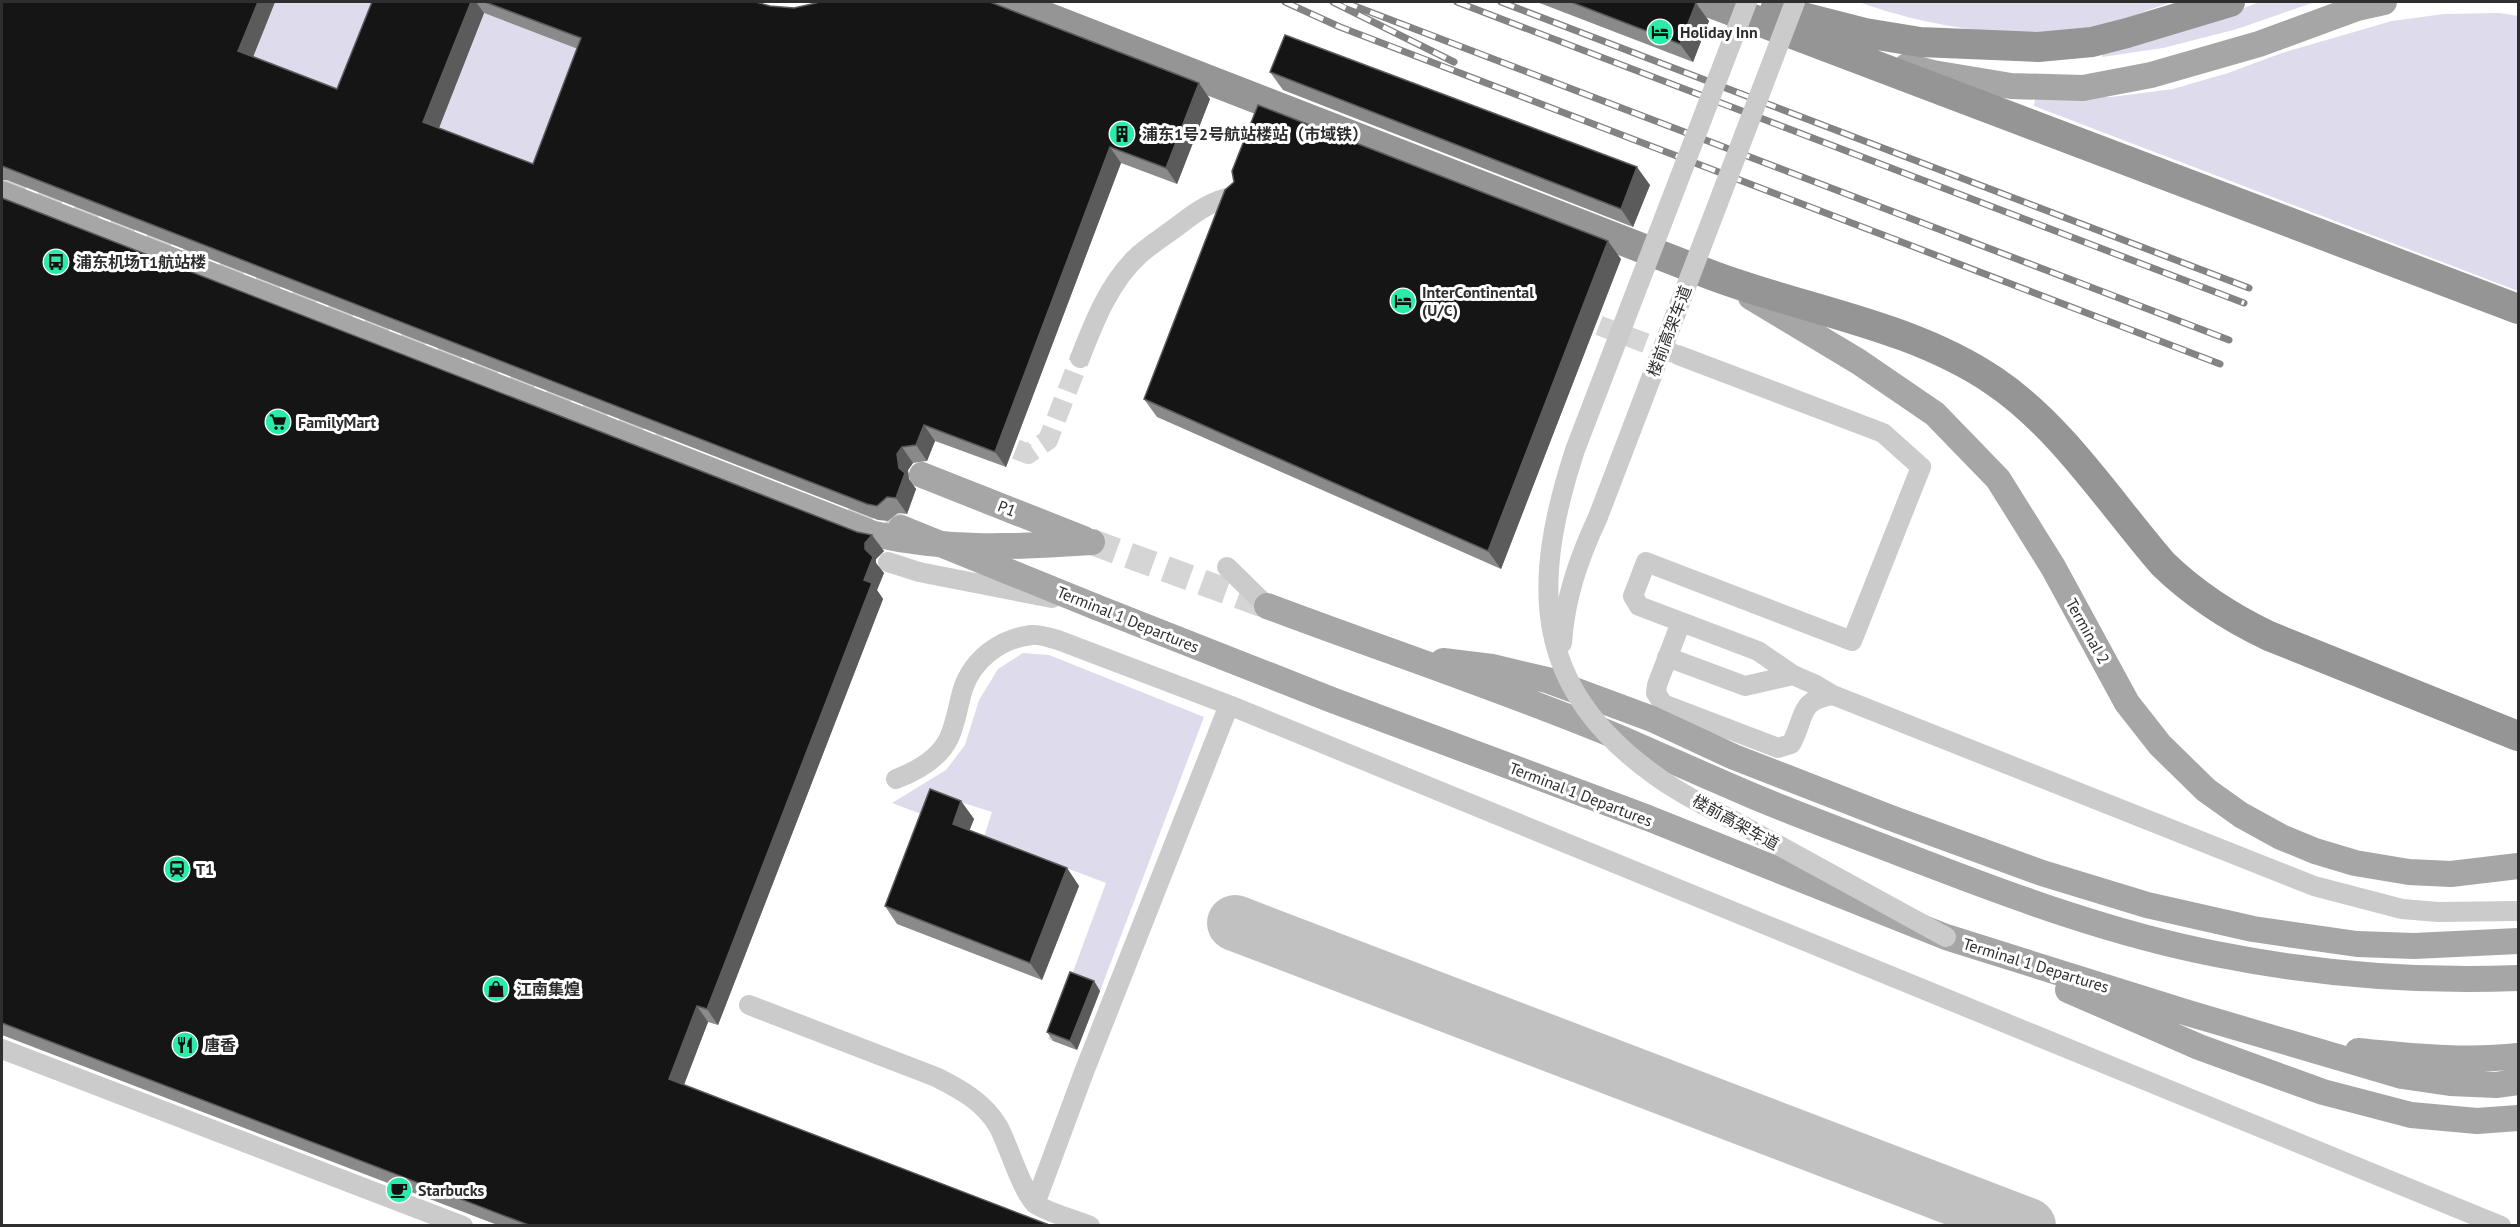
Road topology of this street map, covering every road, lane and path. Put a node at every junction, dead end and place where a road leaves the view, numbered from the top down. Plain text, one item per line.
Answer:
1 (1008, 2) edge
2 (1708, 2) edge
3 (1741, 2) edge
4 (1747, 2) edge
5 (1795, 2) edge
6 (2230, 2) edge
7 (2384, 2) edge
8 (1784, 31) junction
9 (2, 194) edge
10 (1235, 196) edge
11 (1711, 275) junction
12 (2518, 309) edge
13 (1678, 355) tunnel mouth
14 (1080, 358) tunnel mouth
15 (922, 475) dead end
16 (901, 528) tunnel mouth
17 (888, 562) dead end
18 (1227, 567) dead end
19 (1267, 606) joint
20 (1096, 607) junction
21 (1681, 622) junction
22 (1395, 654) junction
23 (1667, 657) junction
24 (1560, 665) junction
25 (1792, 675) junction
26 (1833, 695) junction
27 (1229, 705) junction
28 (2518, 736) edge
29 (1616, 737) junction
30 (1734, 757) junction
31 (896, 779) dead end
32 (2518, 866) edge
33 (2518, 911) edge
34 (1946, 937) junction
35 (2518, 941) edge
36 (2518, 978) edge
37 (749, 1005) dead end
38 (2269, 1036) junction
39 (2, 1049) edge
40 (2518, 1056) edge
41 (2518, 1082) edge
42 (2518, 1119) edge
43 (1035, 1204) junction
44 (463, 1226) edge
45 (1090, 1226) edge
46 (2502, 1226) edge

1 - 11 highway
2 - 8 highway
3 - 6 highway
4 - 24 street, 楼前高架车道, bridge
5 - 24 street, 楼前高架车道, bridge
7 - 8 main road
8 - 12 highway
9 - 15 main road, P1
10 - 14 street
11 - 28 highway
11 - 32 main road, Terminal 2
13 - 21 street
16 - 20 main road, Terminal 1 Departures, bridge
17 - 20 street, bridge
18 - 19 street
19 - 22 main road
20 - 34 main road, Terminal 1 Departures, bridge
21 - 23 street
21 - 25 street
22 - 29 main road
22 - 30 main road
23 - 25 street
23 - 26 street
24 - 34 street, 楼前高架车道, bridge
25 - 26 street
26 - 33 street
27 - 31 street
27 - 43 street
27 - 46 street
29 - 30 main road
29 - 36 main road
30 - 35 main road
34 - 38 main road, Terminal 1 Departures
34 - 42 main road
37 - 43 street
38 - 40 main road
38 - 41 main road
39 - 44 street
43 - 45 street

